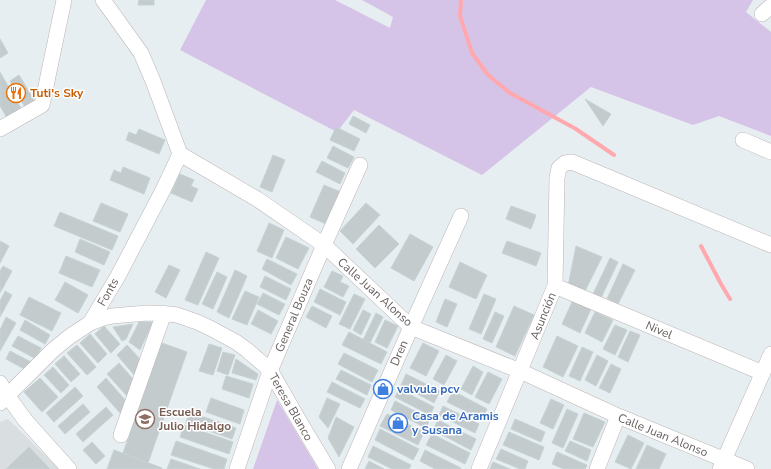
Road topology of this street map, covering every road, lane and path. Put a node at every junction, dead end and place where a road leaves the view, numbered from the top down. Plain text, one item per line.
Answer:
1 (64, 0) edge
2 (104, 0) edge
3 (0, 129) edge
4 (743, 140) dead end
5 (771, 152) edge
6 (180, 154) junction
7 (360, 165) dead end
8 (461, 216) dead end
9 (324, 245) junction
10 (771, 245) edge
11 (555, 286) junction
12 (164, 313) junction
13 (90, 323) junction
14 (411, 327) junction
15 (771, 354) edge
16 (270, 371) junction
17 (520, 371) junction
18 (763, 373) junction
19 (2, 394) edge
20 (618, 416) junction
21 (121, 435) dead end
22 (722, 464) edge
23 (69, 469) edge
24 (238, 469) edge
25 (328, 469) edge
26 (349, 469) edge
27 (479, 469) edge
28 (597, 469) edge
29 (747, 469) edge

1 - 3 street
2 - 6 street
4 - 5 street
6 - 9 street, Calle Juan Alonso
6 - 13 street, Fonts
7 - 9 street, General Bouza
8 - 14 street, Dren
9 - 14 street, Calle Juan Alonso
9 - 16 street, General Bouza
10 - 11 street, Asunción
11 - 17 street, Asunción
11 - 18 street, Nivel
12 - 13 street, Teresa Blanco
12 - 16 street, Teresa Blanco
12 - 21 street
13 - 19 street, Fonts
14 - 17 street, Calle Juan Alonso
14 - 26 street, Dren
15 - 18 street
16 - 24 street, General Bouza
16 - 25 street, Teresa Blanco
17 - 20 street, Calle Juan Alonso
17 - 27 street, Asunción
18 - 22 street
19 - 23 street
20 - 22 street, Calle Juan Alonso
20 - 28 street
22 - 29 street, Calle Juan Alonso

